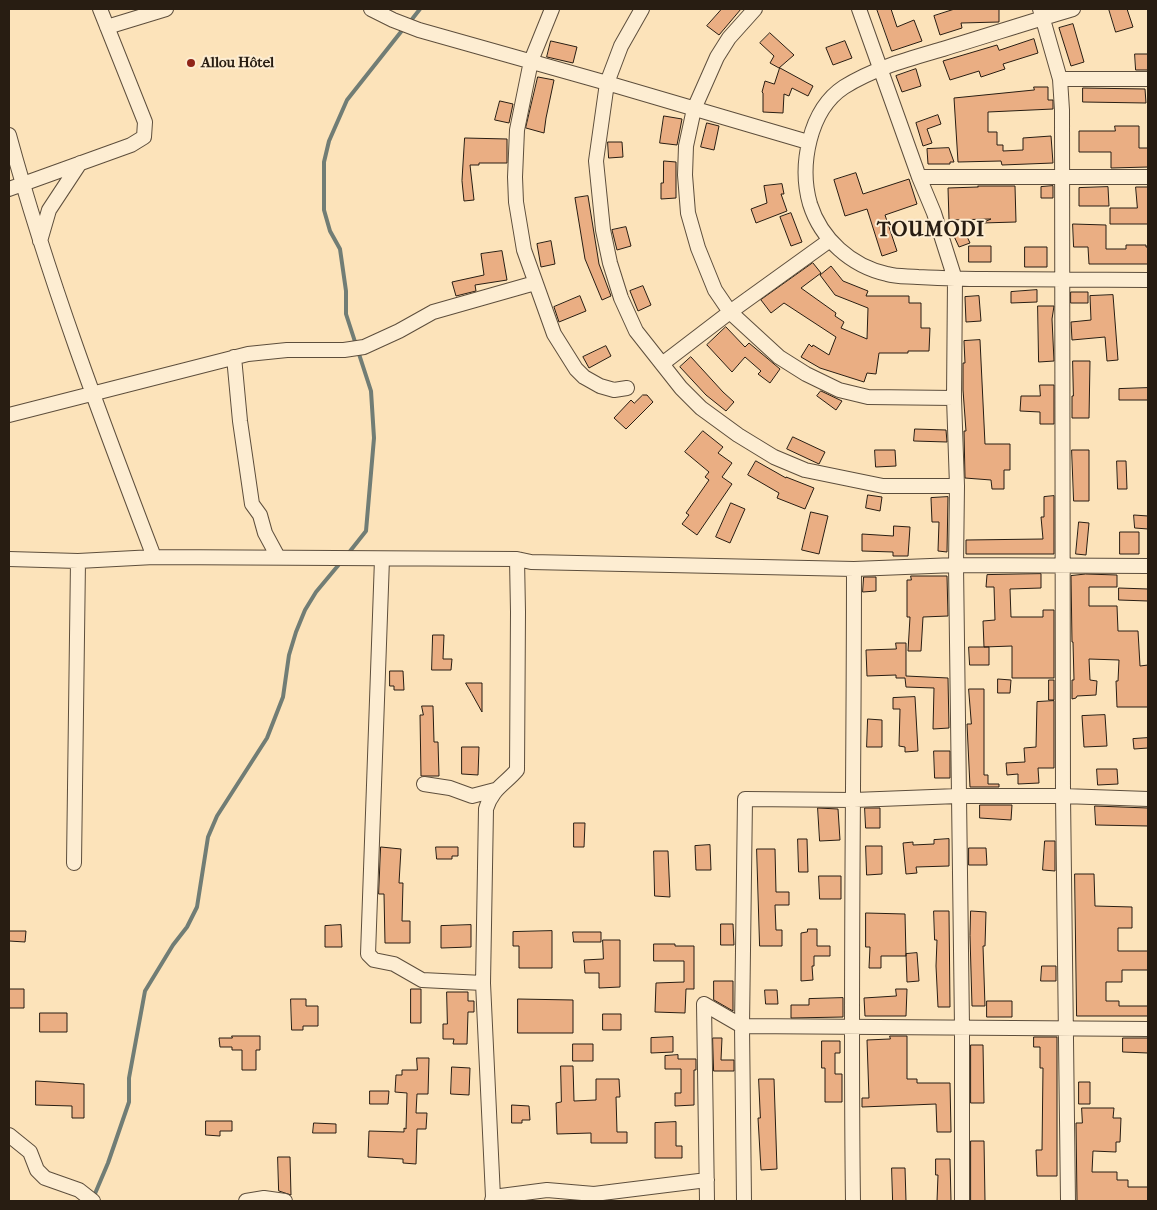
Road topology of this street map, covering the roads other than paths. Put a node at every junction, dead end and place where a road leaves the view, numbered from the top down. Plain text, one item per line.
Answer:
1 (100, 9) edge
2 (166, 9) edge
3 (371, 9) edge
4 (552, 9) edge
5 (642, 9) edge
6 (755, 9) edge
7 (859, 9) edge
8 (1073, 9) edge
9 (1042, 13) edge
10 (106, 27) junction
11 (531, 61) junction
12 (881, 68) junction
13 (1060, 79) junction
14 (1148, 79) edge
15 (607, 83) junction
16 (694, 109) junction
17 (9, 134) edge
18 (808, 142) junction
19 (80, 163) junction
20 (1063, 176) junction
21 (919, 177) junction
22 (1148, 177) edge
23 (22, 184) junction
24 (9, 189) edge
25 (830, 240) junction
26 (40, 241) junction
27 (955, 279) junction
28 (1062, 280) junction
29 (1148, 280) edge
30 (535, 283) junction
31 (730, 312) junction
32 (234, 357) junction
33 (662, 364) junction
34 (627, 388) dead end
35 (92, 394) junction
36 (954, 398) junction
37 (9, 415) edge
38 (957, 486) junction
39 (154, 557) junction
40 (278, 557) junction
41 (9, 559) edge
42 (382, 559) junction
43 (517, 559) junction
44 (78, 561) junction
45 (956, 565) junction
46 (1062, 566) junction
47 (1148, 566) edge
48 (854, 569) junction
49 (424, 784) dead end
50 (495, 790) junction
51 (958, 796) junction
52 (1063, 796) junction
53 (1148, 799) edge
54 (854, 800) junction
55 (74, 863) dead end
56 (483, 983) junction
57 (742, 1026) junction
58 (962, 1027) junction
59 (851, 1028) junction
60 (1148, 1029) edge
61 (1066, 1030) junction
62 (9, 1135) edge
63 (707, 1180) junction
64 (493, 1199) edge
65 (93, 1201) edge
66 (246, 1201) edge
67 (285, 1201) edge
68 (707, 1201) edge
69 (744, 1201) edge
70 (852, 1201) edge
71 (962, 1201) edge
72 (1068, 1201) edge

1 - 10 street
2 - 10 street
3 - 11 street
4 - 11 street
5 - 15 street
6 - 16 street
7 - 12 street
8 - 9 street
9 - 12 street
9 - 13 street
10 - 19 street
11 - 15 street
11 - 30 street
12 - 18 street
12 - 21 street
13 - 14 street
13 - 20 street
15 - 16 street
15 - 33 street
16 - 18 street
16 - 31 street
17 - 23 street
18 - 25 street
19 - 23 street
19 - 26 street
20 - 21 street
20 - 22 street
20 - 28 street
21 - 27 street
23 - 24 street
23 - 26 street
25 - 27 street
25 - 31 street
26 - 35 street
27 - 28 street
27 - 36 street
28 - 29 street
28 - 46 street
30 - 32 street
30 - 34 street
31 - 33 street
31 - 36 street
32 - 35 street
32 - 40 street
33 - 38 street
35 - 37 street
35 - 39 street
36 - 38 street
38 - 45 street
39 - 40 street
39 - 44 street
40 - 42 street
41 - 44 street
42 - 43 street
42 - 56 street
43 - 48 street
43 - 50 street
44 - 55 street
45 - 46 street
45 - 48 street
45 - 51 street
46 - 47 street
46 - 52 street
48 - 54 street
49 - 50 street
50 - 56 street
51 - 52 street
51 - 54 street
51 - 58 street
52 - 53 street
52 - 61 street
54 - 57 street
54 - 59 street
56 - 64 street
57 - 59 street
57 - 63 street
57 - 69 street
58 - 59 street
58 - 61 street
58 - 71 street
59 - 70 street
60 - 61 street
61 - 72 street
62 - 65 street
63 - 64 street
63 - 68 street
66 - 67 street

